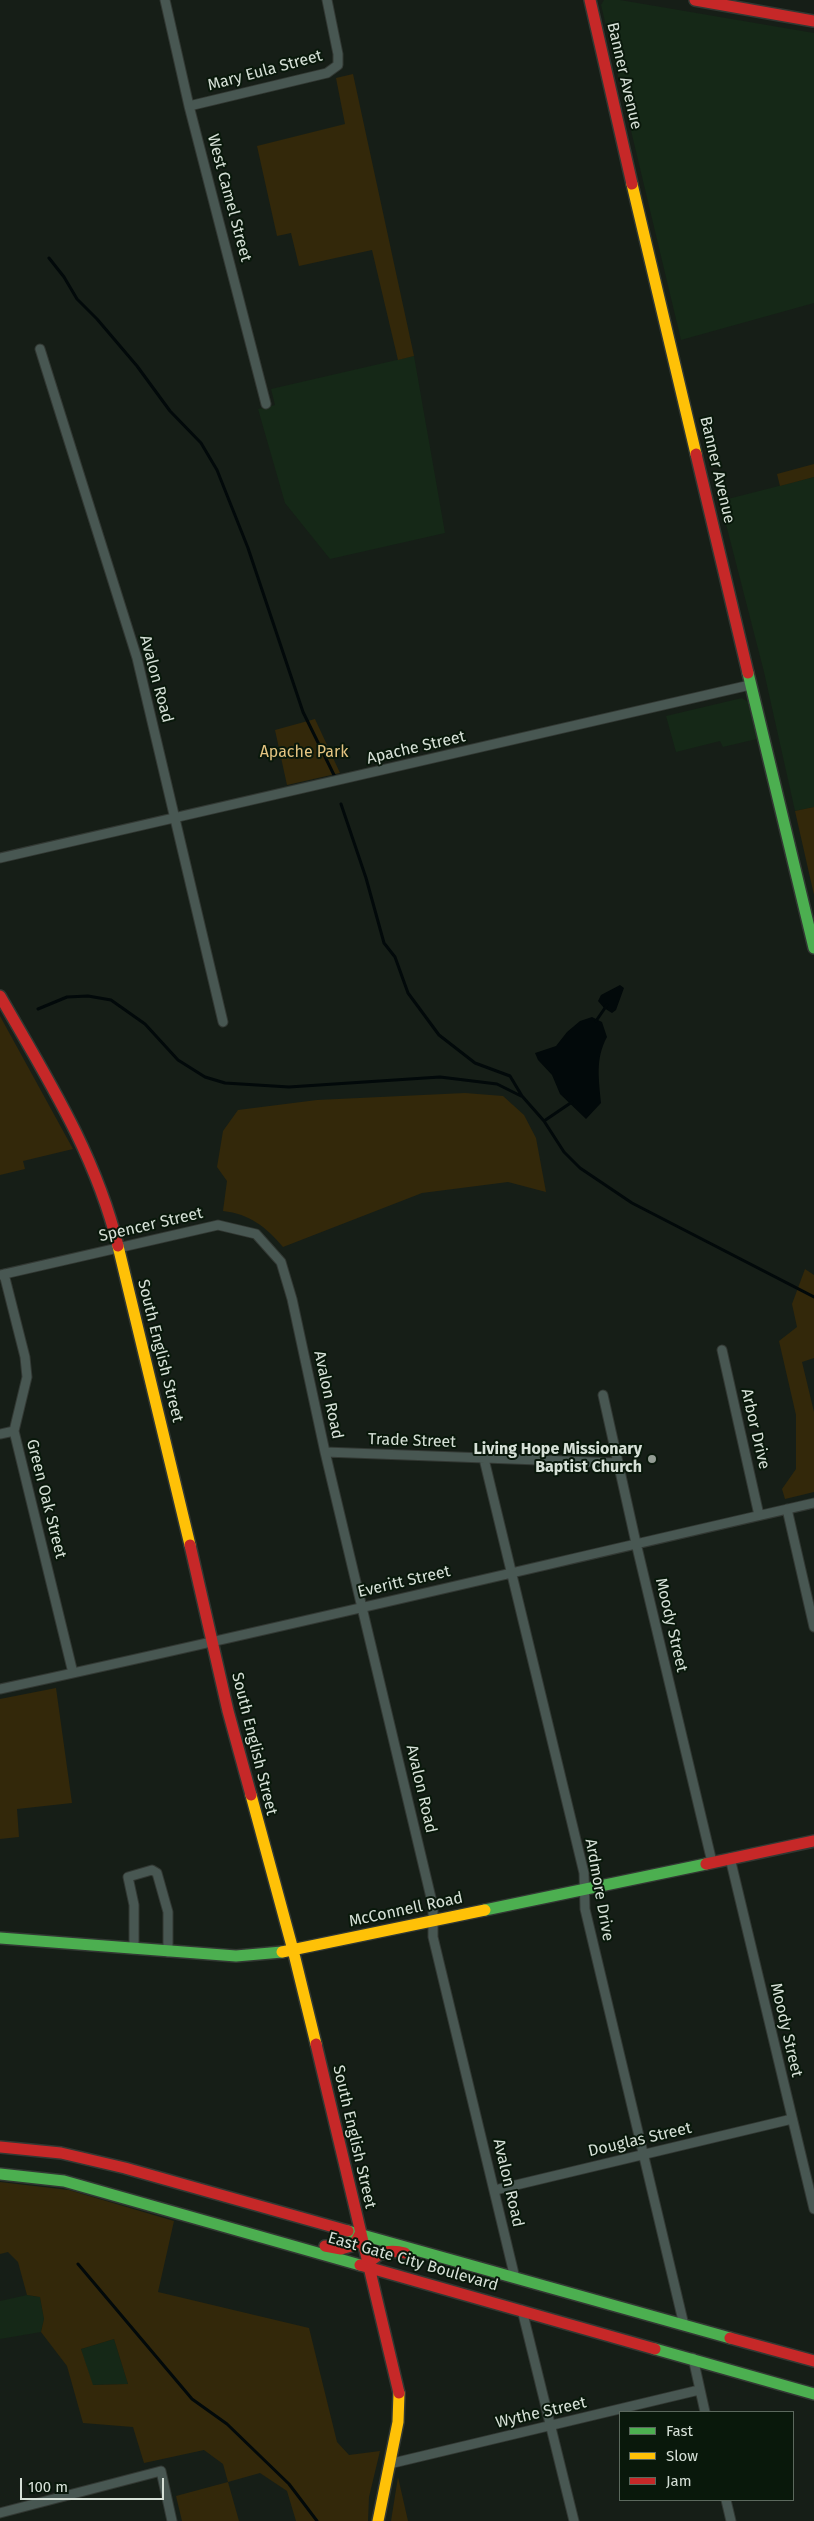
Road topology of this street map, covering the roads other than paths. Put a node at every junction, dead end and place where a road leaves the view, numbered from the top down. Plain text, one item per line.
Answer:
1 (165, 0) edge
2 (327, 0) edge
3 (590, 0) edge
4 (695, 0) edge
5 (814, 20) edge
6 (189, 106) junction
7 (40, 349) dead end
8 (266, 404) dead end
9 (750, 685) junction
10 (176, 818) junction
11 (0, 858) edge
12 (814, 948) edge
13 (0, 996) edge
14 (224, 1022) dead end
15 (118, 1249) junction
16 (2, 1274) edge
17 (294, 1306) joint
18 (722, 1350) dead end
19 (603, 1395) dead end
20 (14, 1431) junction
21 (0, 1434) edge
22 (325, 1452) junction
23 (484, 1459) junction
24 (618, 1462) junction
25 (814, 1503) edge
26 (786, 1509) junction
27 (759, 1516) junction
28 (636, 1543) junction
29 (511, 1572) junction
30 (362, 1607) junction
31 (814, 1627) edge
32 (212, 1643) junction
33 (73, 1673) junction
34 (0, 1689) edge
35 (814, 1841) edge
36 (730, 1858) junction
37 (712, 1862) junction
38 (584, 1889) junction
39 (433, 1921) junction
40 (0, 1938) edge
41 (134, 1949) junction
42 (293, 1950) junction
43 (168, 1952) junction
44 (792, 2119) junction
45 (0, 2147) edge
46 (642, 2155) junction
47 (0, 2174) edge
48 (495, 2190) junction
49 (814, 2209) edge
50 (360, 2234) junction
51 (265, 2237) junction
52 (461, 2263) junction
53 (367, 2266) junction
54 (514, 2278) junction
55 (522, 2310) junction
56 (684, 2325) junction
57 (693, 2358) junction
58 (814, 2362) edge
59 (768, 2380) junction
60 (814, 2386) edge
61 (699, 2390) junction
62 (814, 2394) edge
63 (705, 2411) edge
64 (550, 2427) junction
65 (389, 2464) junction
66 (726, 2501) edge
67 (0, 2513) edge
68 (172, 2521) edge
69 (378, 2521) edge
70 (574, 2521) edge
71 (731, 2521) edge

1 - 6 street, West Camel Street
2 - 6 street, Mary Eula Street
3 - 9 street, Banner Avenue
4 - 5 street
6 - 8 street, West Camel Street
7 - 10 street, Avalon Road
9 - 10 street, Apache Street
9 - 12 street, Banner Avenue
10 - 11 street, Apache Street
10 - 14 street, Avalon Road
13 - 15 street, South English Street
15 - 16 street, Spencer Street
15 - 17 street, Spencer Street
15 - 32 street, South English Street
16 - 20 street, Green Oak Street
17 - 22 street, Avalon Road
18 - 27 street, Arbor Drive
19 - 24 street, Moody Street
20 - 21 street
20 - 33 street, Green Oak Street
22 - 23 street, Trade Street
22 - 30 street, Avalon Road
23 - 24 street, Trade Street
23 - 29 street, Ardmore Drive
24 - 28 street, Moody Street
25 - 26 street, Everitt Street
26 - 27 street, Everitt Street
26 - 31 street
27 - 28 street, Everitt Street
28 - 29 street, Everitt Street
28 - 37 street, Moody Street
29 - 30 street, Everitt Street
29 - 38 street, Ardmore Drive
30 - 32 street, Everitt Street
30 - 39 street, Avalon Road
32 - 33 street, Everitt Street
32 - 42 street, South English Street
33 - 34 street, Everitt Street
35 - 36 street, McConnell Road
36 - 37 street, McConnell Road
36 - 44 street, Moody Street
37 - 38 street, McConnell Road
38 - 39 street, McConnell Road
38 - 46 street, Ardmore Drive
39 - 42 street, McConnell Road
39 - 48 street, Avalon Road
40 - 41 street, McConnell Road
41 - 43 street, McConnell Road
41 - 43 street
42 - 43 street, McConnell Road
42 - 50 street, South English Street
44 - 46 street, Douglas Street
44 - 49 street, Moody Street
45 - 50 street, East Gate City Boulevard
46 - 48 street, Douglas Street
46 - 56 street, Ardmore Drive
47 - 51 street, East Gate City Boulevard
48 - 54 street, Avalon Road
50 - 51 street
50 - 52 street, East Gate City Boulevard
50 - 53 street, South English Street
51 - 53 street, East Gate City Boulevard
52 - 53 street
52 - 54 street, East Gate City Boulevard
53 - 55 street, East Gate City Boulevard
53 - 65 street, South English Street
54 - 56 street, East Gate City Boulevard
55 - 57 street, East Gate City Boulevard
55 - 64 street
56 - 58 street, East Gate City Boulevard
57 - 59 street, East Gate City Boulevard
57 - 61 street
59 - 60 street
59 - 62 street, East Gate City Boulevard
61 - 63 street
61 - 64 street, Wythe Street
64 - 65 street, Wythe Street
64 - 70 street
65 - 69 street, South English Street
66 - 71 street
67 - 68 street

